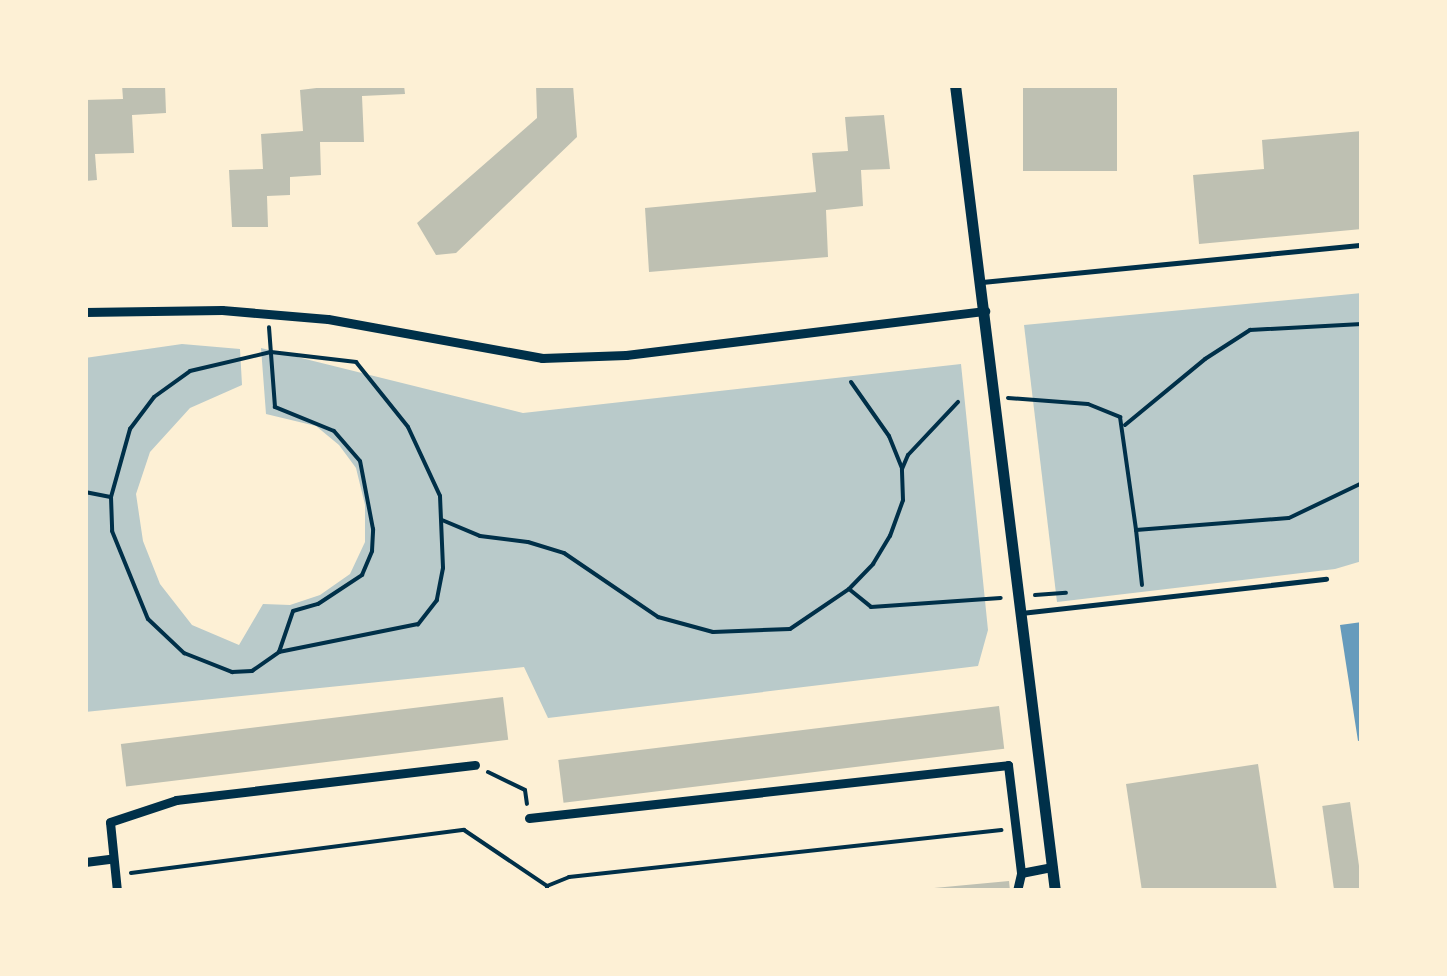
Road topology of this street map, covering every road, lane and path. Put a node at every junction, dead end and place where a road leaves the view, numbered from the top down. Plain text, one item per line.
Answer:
1 (955, 85) edge
2 (1362, 244) edge
3 (981, 282) junction
4 (985, 311) junction
5 (85, 312) edge
6 (1362, 324) edge
7 (269, 325) dead end
8 (271, 352) junction
9 (851, 382) dead end
10 (996, 397) junction
11 (958, 402) dead end
12 (1125, 426) junction
13 (902, 470) junction
14 (1362, 483) edge
15 (85, 492) edge
16 (112, 496) junction
17 (442, 520) junction
18 (1136, 530) junction
19 (1326, 579) dead end
20 (1142, 588) dead end
21 (848, 589) junction
22 (1072, 593) dead end
23 (1020, 596) junction
24 (1022, 613) junction
25 (279, 652) junction
26 (476, 766) joint
27 (529, 818) joint
28 (1016, 828) junction
29 (111, 859) junction
30 (85, 862) edge
31 (1052, 866) junction
32 (1021, 873) junction
33 (114, 875) junction
34 (547, 888) edge
35 (117, 891) edge
36 (1017, 891) edge
37 (1055, 891) edge

1 - 3 street
2 - 3 lane
3 - 4 street
4 - 5 street
4 - 10 street
6 - 12 path
7 - 8 path
8 - 16 path
8 - 17 path
8 - 25 path
9 - 13 path
10 - 12 path
10 - 23 street
11 - 13 path
12 - 18 path
13 - 21 path
14 - 18 path
15 - 16 path
16 - 25 path
17 - 21 path
17 - 25 path
18 - 20 path
19 - 24 lane
21 - 23 path
22 - 23 path
23 - 24 street
24 - 31 street
26 - 27 path
26 - 29 street
27 - 28 street
28 - 32 street
28 - 34 path
29 - 30 street
29 - 33 street
31 - 32 street
31 - 37 street
32 - 36 street
33 - 34 path
33 - 35 street

